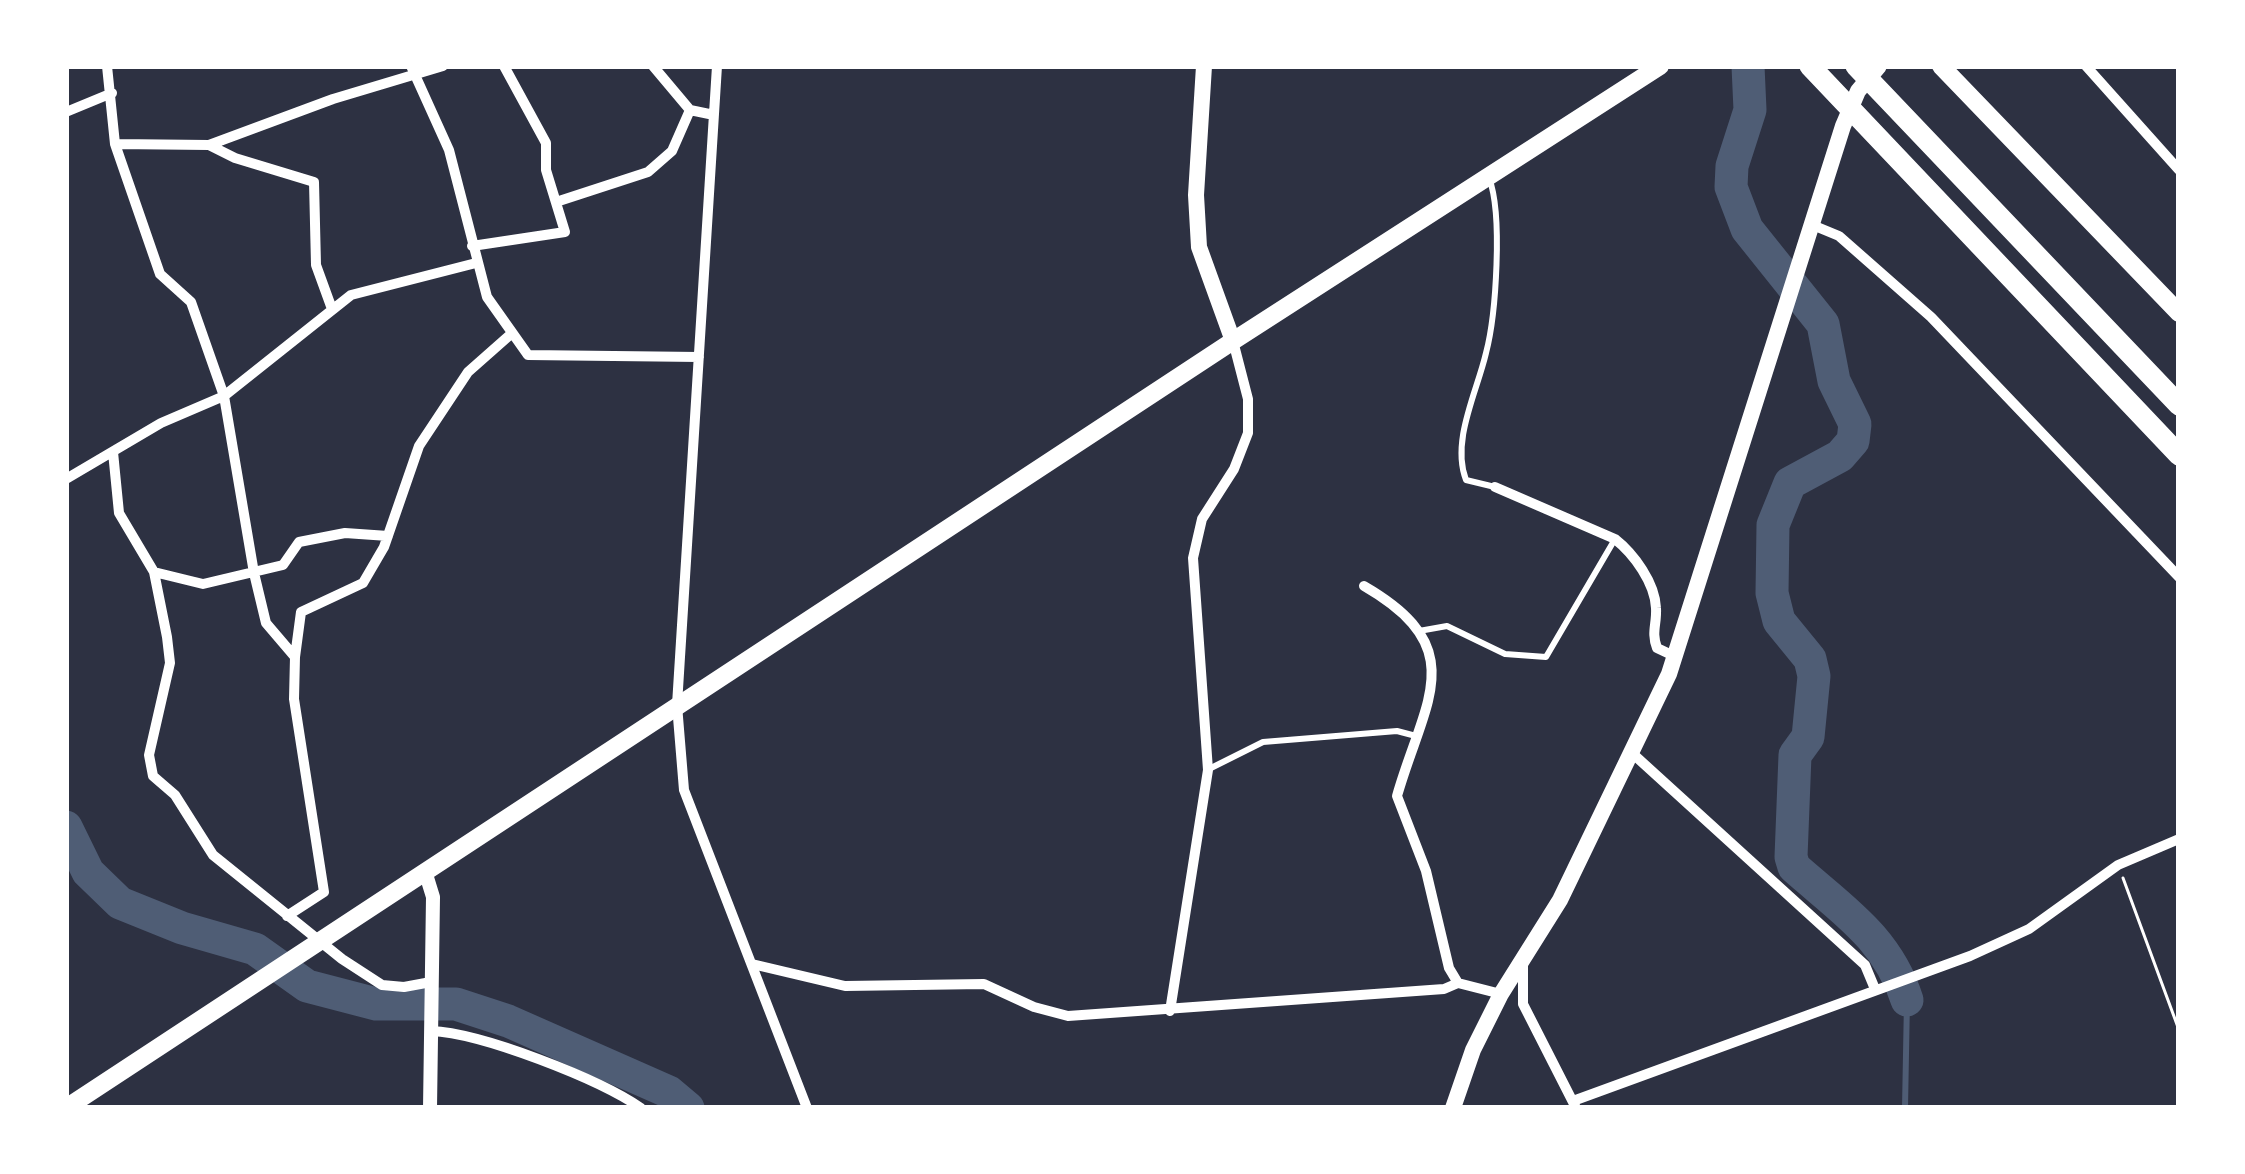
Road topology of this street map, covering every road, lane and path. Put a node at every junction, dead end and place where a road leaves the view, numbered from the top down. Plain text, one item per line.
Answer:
1 (107, 66) edge
2 (442, 66) edge
3 (504, 66) edge
4 (653, 66) edge
5 (717, 66) edge
6 (1204, 66) edge
7 (1660, 66) edge
8 (1810, 66) edge
9 (1856, 66) edge
10 (1879, 66) edge
11 (1941, 66) edge
12 (2086, 66) edge
13 (414, 71) edge
14 (112, 93) junction
15 (690, 110) junction
16 (66, 112) edge
17 (714, 115) junction
18 (115, 144) junction
19 (209, 146) junction
20 (2179, 170) edge
21 (1487, 175) junction
22 (556, 202) junction
23 (1810, 224) junction
24 (472, 246) junction
25 (476, 263) junction
26 (332, 309) junction
27 (2179, 313) edge
28 (512, 334) junction
29 (1232, 341) junction
30 (699, 358) junction
31 (224, 396) junction
32 (2179, 405) edge
33 (113, 452) junction
34 (2179, 455) edge
35 (66, 479) edge
36 (1495, 487) joint
37 (388, 536) junction
38 (1615, 539) junction
39 (154, 572) junction
40 (254, 573) junction
41 (2179, 577) edge
42 (1364, 586) dead end
43 (1419, 631) junction
44 (1674, 656) junction
45 (295, 657) junction
46 (677, 705) junction
47 (1416, 736) junction
48 (1632, 753) junction
49 (1208, 770) junction
50 (2179, 839) edge
51 (2118, 865) junction
52 (425, 871) junction
53 (287, 916) junction
54 (1523, 960) junction
55 (752, 964) junction
56 (1458, 983) junction
57 (430, 986) junction
58 (1876, 989) junction
59 (1502, 994) junction
60 (1170, 1011) junction
61 (431, 1028) junction
62 (2179, 1030) edge
63 (1592, 1102) edge
64 (1574, 1104) edge
65 (66, 1108) edge
66 (430, 1108) edge
67 (641, 1108) edge
68 (807, 1108) edge
69 (1453, 1108) edge

1 - 14 street
2 - 13 street
3 - 22 street
4 - 15 street
5 - 17 street
6 - 29 main road
7 - 21 highway
8 - 34 highway
9 - 32 highway
10 - 23 main road
11 - 27 highway
12 - 20 street
13 - 19 street
13 - 24 street
14 - 16 street
14 - 18 street
15 - 17 street
15 - 22 street
17 - 30 street
18 - 19 street
18 - 31 street
19 - 26 street
21 - 29 highway
21 - 36 lane
22 - 24 street
23 - 41 street
23 - 44 main road
24 - 25 street
25 - 26 street
25 - 28 street
26 - 31 street
28 - 30 street
28 - 37 street
29 - 46 highway
29 - 49 street
30 - 46 street
31 - 33 street
31 - 40 street
33 - 35 street
33 - 39 street
36 - 38 street
37 - 40 street
37 - 45 street
38 - 43 lane
38 - 44 street
39 - 40 street
39 - 53 street
40 - 45 street
42 - 43 street
43 - 47 street
44 - 48 main road
45 - 53 street
46 - 52 highway
46 - 55 street
47 - 49 lane
47 - 56 street
48 - 54 main road
48 - 58 street
49 - 60 street
50 - 51 street
51 - 58 street
51 - 62 path
52 - 57 street
52 - 65 highway
53 - 57 street
54 - 59 main road
54 - 64 street
55 - 60 street
55 - 68 street
56 - 59 street
56 - 60 street
57 - 61 street
58 - 63 street
59 - 69 main road
61 - 66 street
61 - 67 street
63 - 64 street

